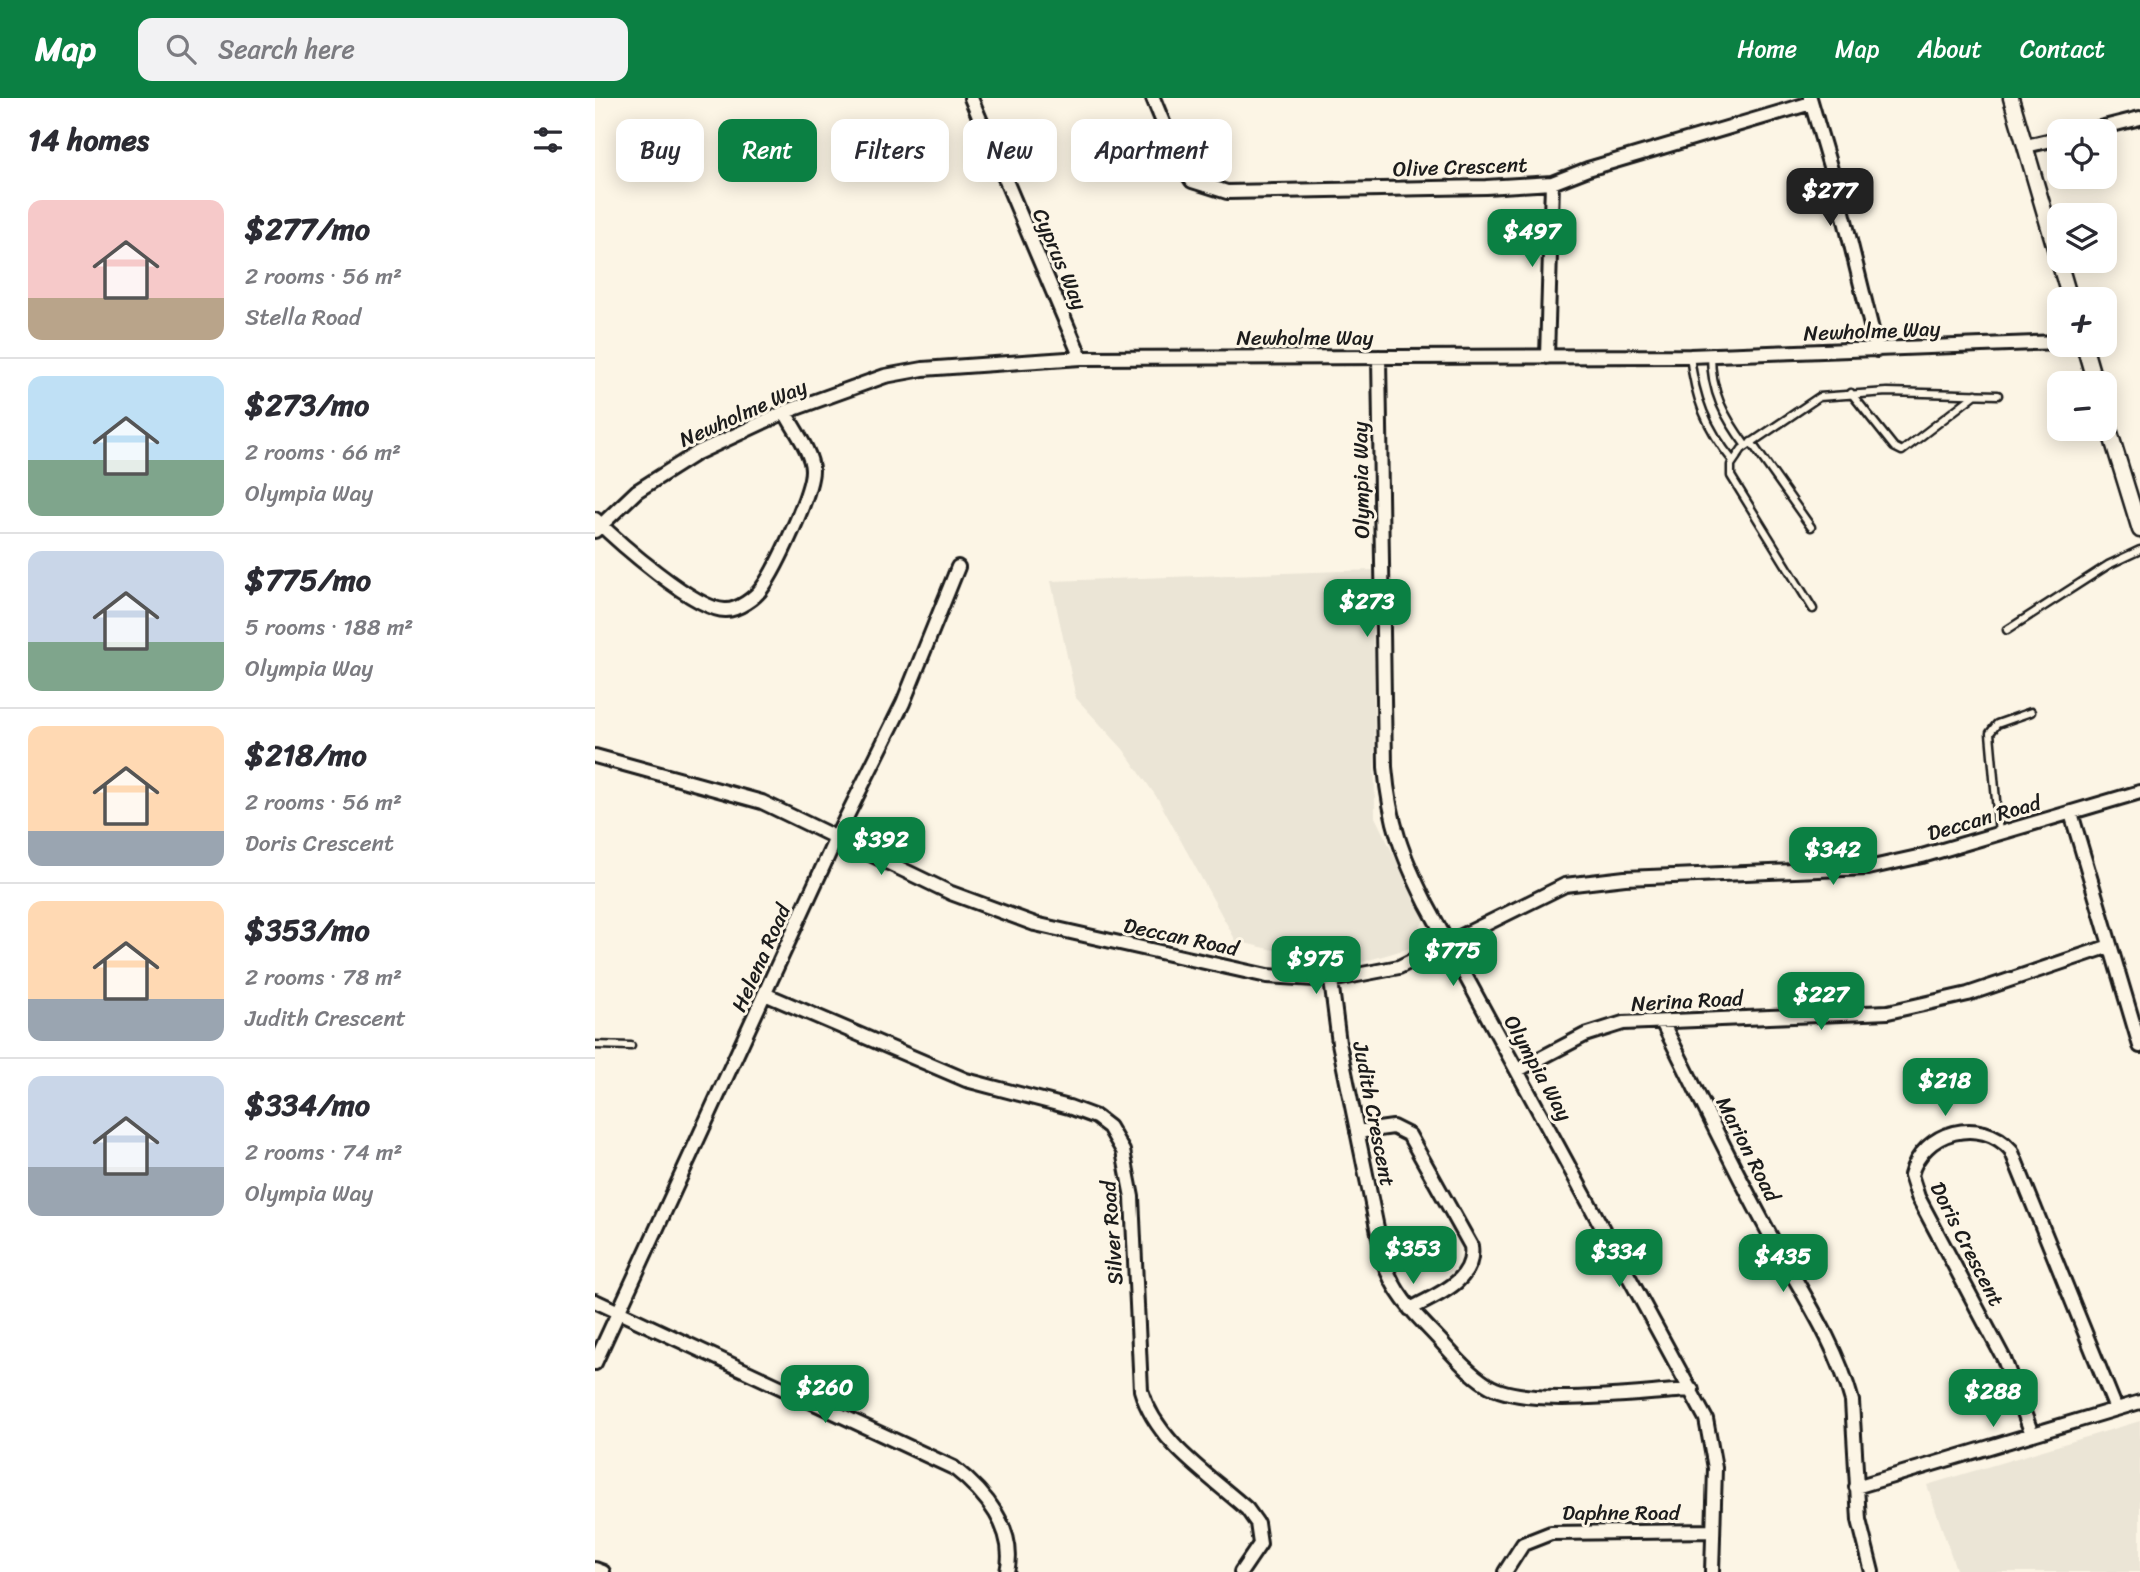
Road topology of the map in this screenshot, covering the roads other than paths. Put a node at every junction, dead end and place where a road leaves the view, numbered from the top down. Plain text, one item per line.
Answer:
1 (971, 98) edge
2 (1153, 98) edge
3 (2011, 98) edge
4 (1811, 100) edge
5 (2140, 118) edge
6 (2117, 124) edge
7 (2047, 141) edge
8 (2026, 146) junction
9 (1552, 183) junction
10 (2067, 287) edge
11 (2047, 343) edge
12 (1877, 351) junction
13 (1711, 355) junction
14 (1691, 356) junction
15 (1378, 357) junction
16 (1081, 358) junction
17 (1546, 358) junction
18 (1851, 393) junction
19 (1976, 394) junction
20 (1998, 395) dead end
21 (785, 412) junction
22 (2113, 441) edge
23 (1748, 444) junction
24 (1733, 461) junction
25 (597, 525) edge
26 (1811, 527) dead end
27 (2140, 530) edge
28 (2140, 550) edge
29 (958, 567) dead end
30 (1813, 609) dead end
31 (2007, 630) dead end
32 (2031, 712) dead end
33 (595, 757) edge
34 (2140, 792) edge
35 (2071, 813) junction
36 (1999, 834) junction
37 (837, 836) junction
38 (1448, 943) junction
39 (2109, 946) junction
40 (1331, 980) junction
41 (767, 995) junction
42 (1662, 1022) junction
43 (595, 1045) edge
44 (631, 1046) dead end
45 (2140, 1046) edge
46 (1518, 1070) junction
47 (1357, 1132) junction
48 (595, 1301) edge
49 (1411, 1309) junction
50 (620, 1312) junction
51 (595, 1363) edge
52 (1692, 1390) junction
53 (2140, 1402) edge
54 (2116, 1409) junction
55 (2032, 1434) junction
56 (1856, 1487) junction
57 (1713, 1531) junction
58 (595, 1569) edge
59 (603, 1572) edge
60 (1007, 1572) edge
61 (1241, 1572) edge
62 (1505, 1572) edge
63 (1712, 1572) edge
64 (1872, 1572) edge

1 - 16 street, Cyprus Way
2 - 9 street, Olive Crescent
3 - 8 street
4 - 9 street, Olive Crescent
4 - 12 street
5 - 6 street
7 - 8 street
8 - 10 street
9 - 17 street
11 - 12 street, Newholme Way
12 - 13 street, Newholme Way
13 - 14 street, Newholme Way
13 - 23 lane
14 - 17 street, Newholme Way
14 - 24 lane
15 - 16 street, Newholme Way
15 - 17 street, Newholme Way
15 - 38 street, Olympia Way
16 - 21 street, Newholme Way
18 - 19 lane
18 - 19 lane
18 - 23 lane
19 - 20 lane
21 - 25 street, Newholme Way
21 - 25 street
22 - 27 street
23 - 24 lane
23 - 26 lane
24 - 30 lane
28 - 31 lane
29 - 37 street, Helena Road
32 - 36 lane
33 - 37 street, Deccan Road
34 - 35 street, Deccan Road
35 - 36 street, Deccan Road
35 - 39 street
36 - 38 street, Deccan Road
37 - 40 street, Deccan Road
37 - 41 street, Helena Road
38 - 40 street, Deccan Road
38 - 46 street, Olympia Way
39 - 42 street, Nerina Road
39 - 45 street
40 - 47 street, Judith Crescent
41 - 50 street, Helena Road
41 - 61 street, Silver Road
42 - 46 street, Nerina Road
42 - 56 street, Marion Road
43 - 44 lane
46 - 52 street, Olympia Way
47 - 49 street, Judith Crescent
47 - 49 street
48 - 50 street
49 - 52 street, Judith Crescent
50 - 51 street, Helena Road
50 - 60 street
52 - 57 street, Olympia Way
53 - 54 street
54 - 55 street
54 - 55 street, Doris Crescent
55 - 56 street
56 - 64 street, Marion Road
57 - 62 street, Daphne Road
57 - 63 street, Olympia Way
58 - 59 street

